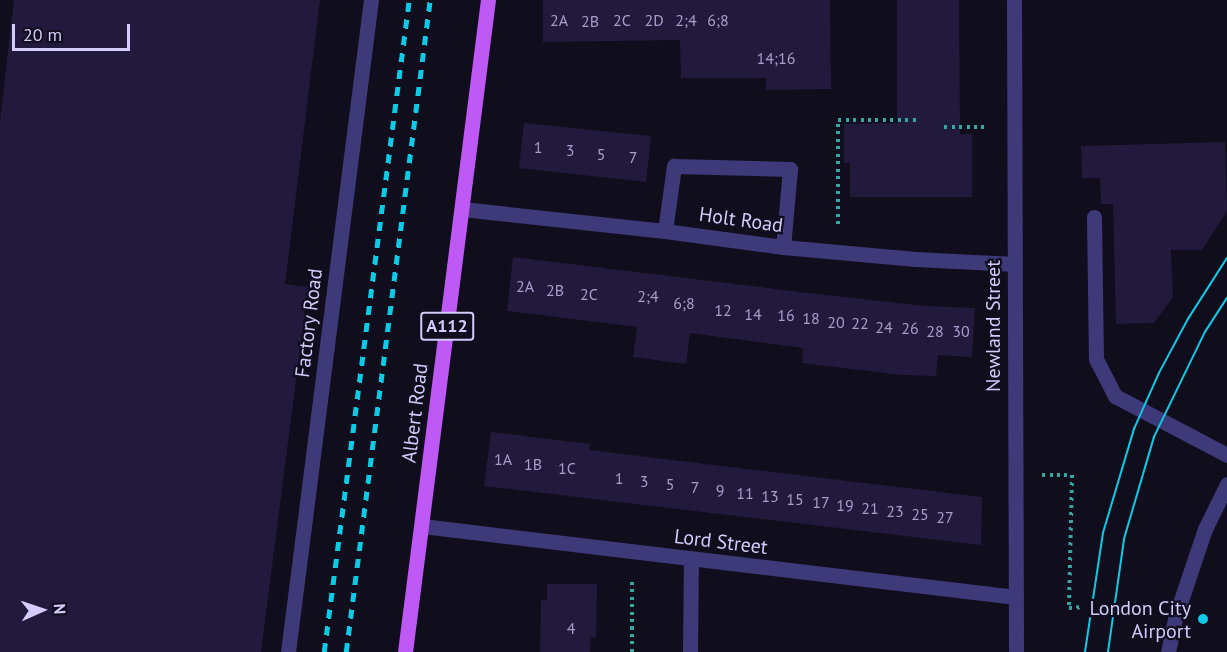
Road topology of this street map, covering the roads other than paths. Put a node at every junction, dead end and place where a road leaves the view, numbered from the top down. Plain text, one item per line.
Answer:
1 (371, 0) edge
2 (488, 0) edge
3 (1014, 0) edge
4 (462, 209) junction
5 (1094, 217) dead end
6 (665, 231) junction
7 (783, 247) junction
8 (1014, 264) junction
9 (1227, 456) edge
10 (1227, 484) edge
11 (422, 526) junction
12 (691, 560) junction
13 (1016, 597) junction
14 (288, 652) edge
15 (405, 652) edge
16 (690, 652) edge
17 (1016, 652) edge
18 (1167, 652) edge

1 - 14 street, Factory Road
2 - 4 main road, Albert Road / A112
3 - 8 street, Newland Street
4 - 6 street, Holt Road
4 - 11 main road, Albert Road / A112
5 - 9 street
6 - 7 street, Holt Road
6 - 7 street
7 - 8 street, Holt Road
8 - 13 street, Newland Street
10 - 18 street
11 - 12 street, Lord Street
11 - 15 main road, Albert Road / A112
12 - 13 street, Lord Street
12 - 16 street
13 - 17 street, Newland Street

